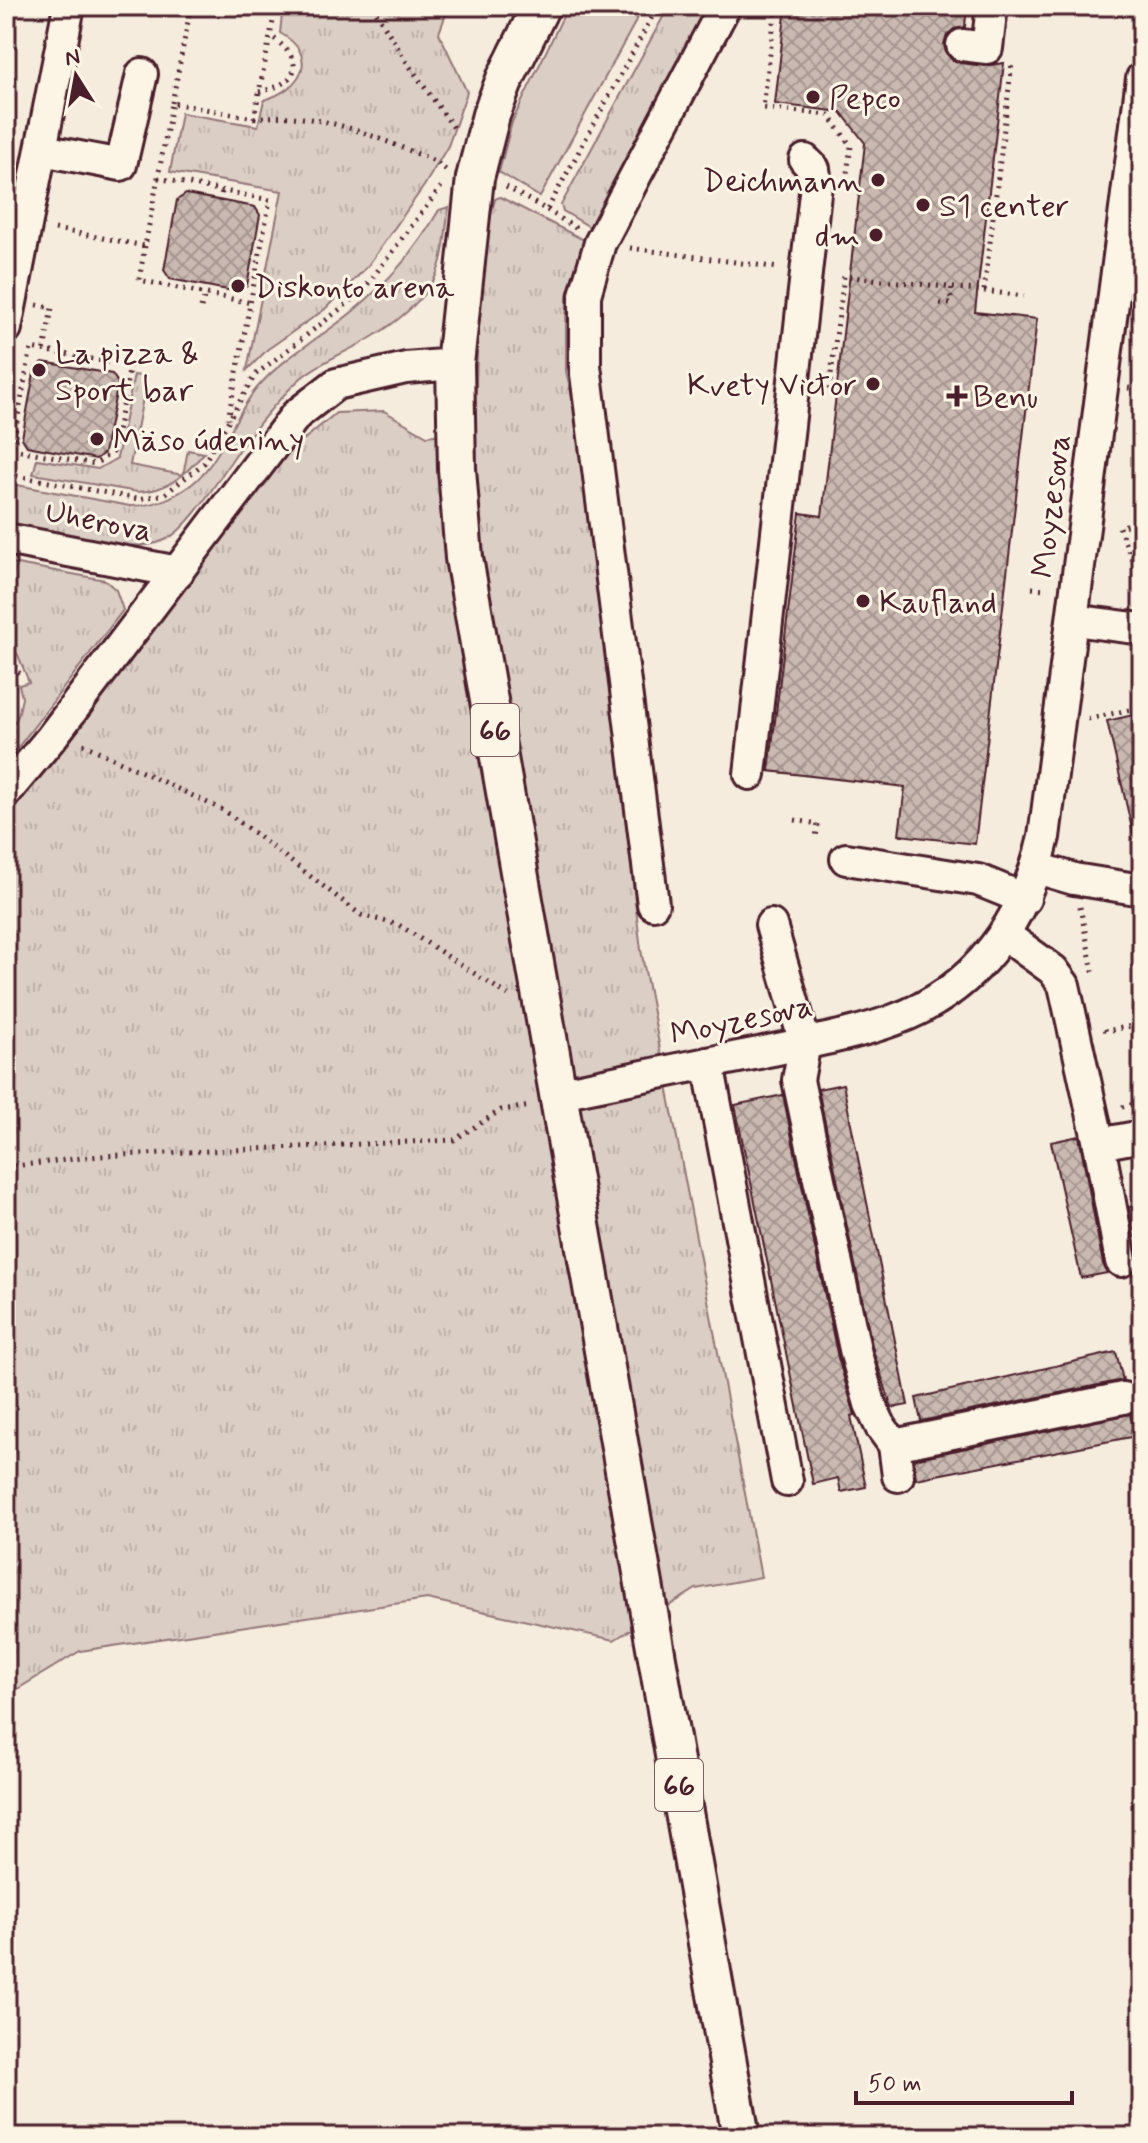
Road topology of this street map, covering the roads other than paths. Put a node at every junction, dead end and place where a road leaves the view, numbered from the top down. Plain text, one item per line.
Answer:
1 (69, 6) edge
2 (541, 6) edge
3 (725, 6) edge
4 (992, 6) edge
5 (962, 45) dead end
6 (142, 74) dead end
7 (1142, 78) edge
8 (42, 150) junction
9 (805, 160) dead end
10 (6, 328) edge
11 (455, 364) junction
12 (6, 539) edge
13 (178, 572) junction
14 (1073, 620) junction
15 (1142, 629) edge
16 (750, 774) dead end
17 (6, 792) edge
18 (846, 859) dead end
19 (1037, 868) junction
20 (1142, 890) edge
21 (1025, 899) junction
22 (653, 904) dead end
23 (771, 925) dead end
24 (1005, 935) junction
25 (805, 1043) junction
26 (708, 1063) junction
27 (556, 1094) junction
28 (1142, 1136) edge
29 (1099, 1144) junction
30 (1121, 1261) dead end
31 (1123, 1398) dead end
32 (894, 1445) junction
33 (898, 1476) dead end
34 (787, 1481) dead end
35 (741, 2137) edge

1 - 8 street
2 - 11 main road, 66
3 - 22 street
4 - 5 street
6 - 8 street
7 - 14 street, Moyzesova
8 - 10 street
9 - 16 street
11 - 13 street
11 - 27 main road, 66
12 - 13 street, Uherova
13 - 17 street
14 - 15 street
14 - 19 street, Moyzesova
18 - 21 street
19 - 20 street
19 - 21 street, Moyzesova
21 - 24 street, Moyzesova
23 - 25 street
24 - 25 street, Moyzesova
24 - 29 street
25 - 26 street, Moyzesova
25 - 32 street
26 - 27 street, Moyzesova
26 - 34 street
27 - 35 main road, 66
28 - 29 street
29 - 30 street
31 - 32 street
32 - 33 street

